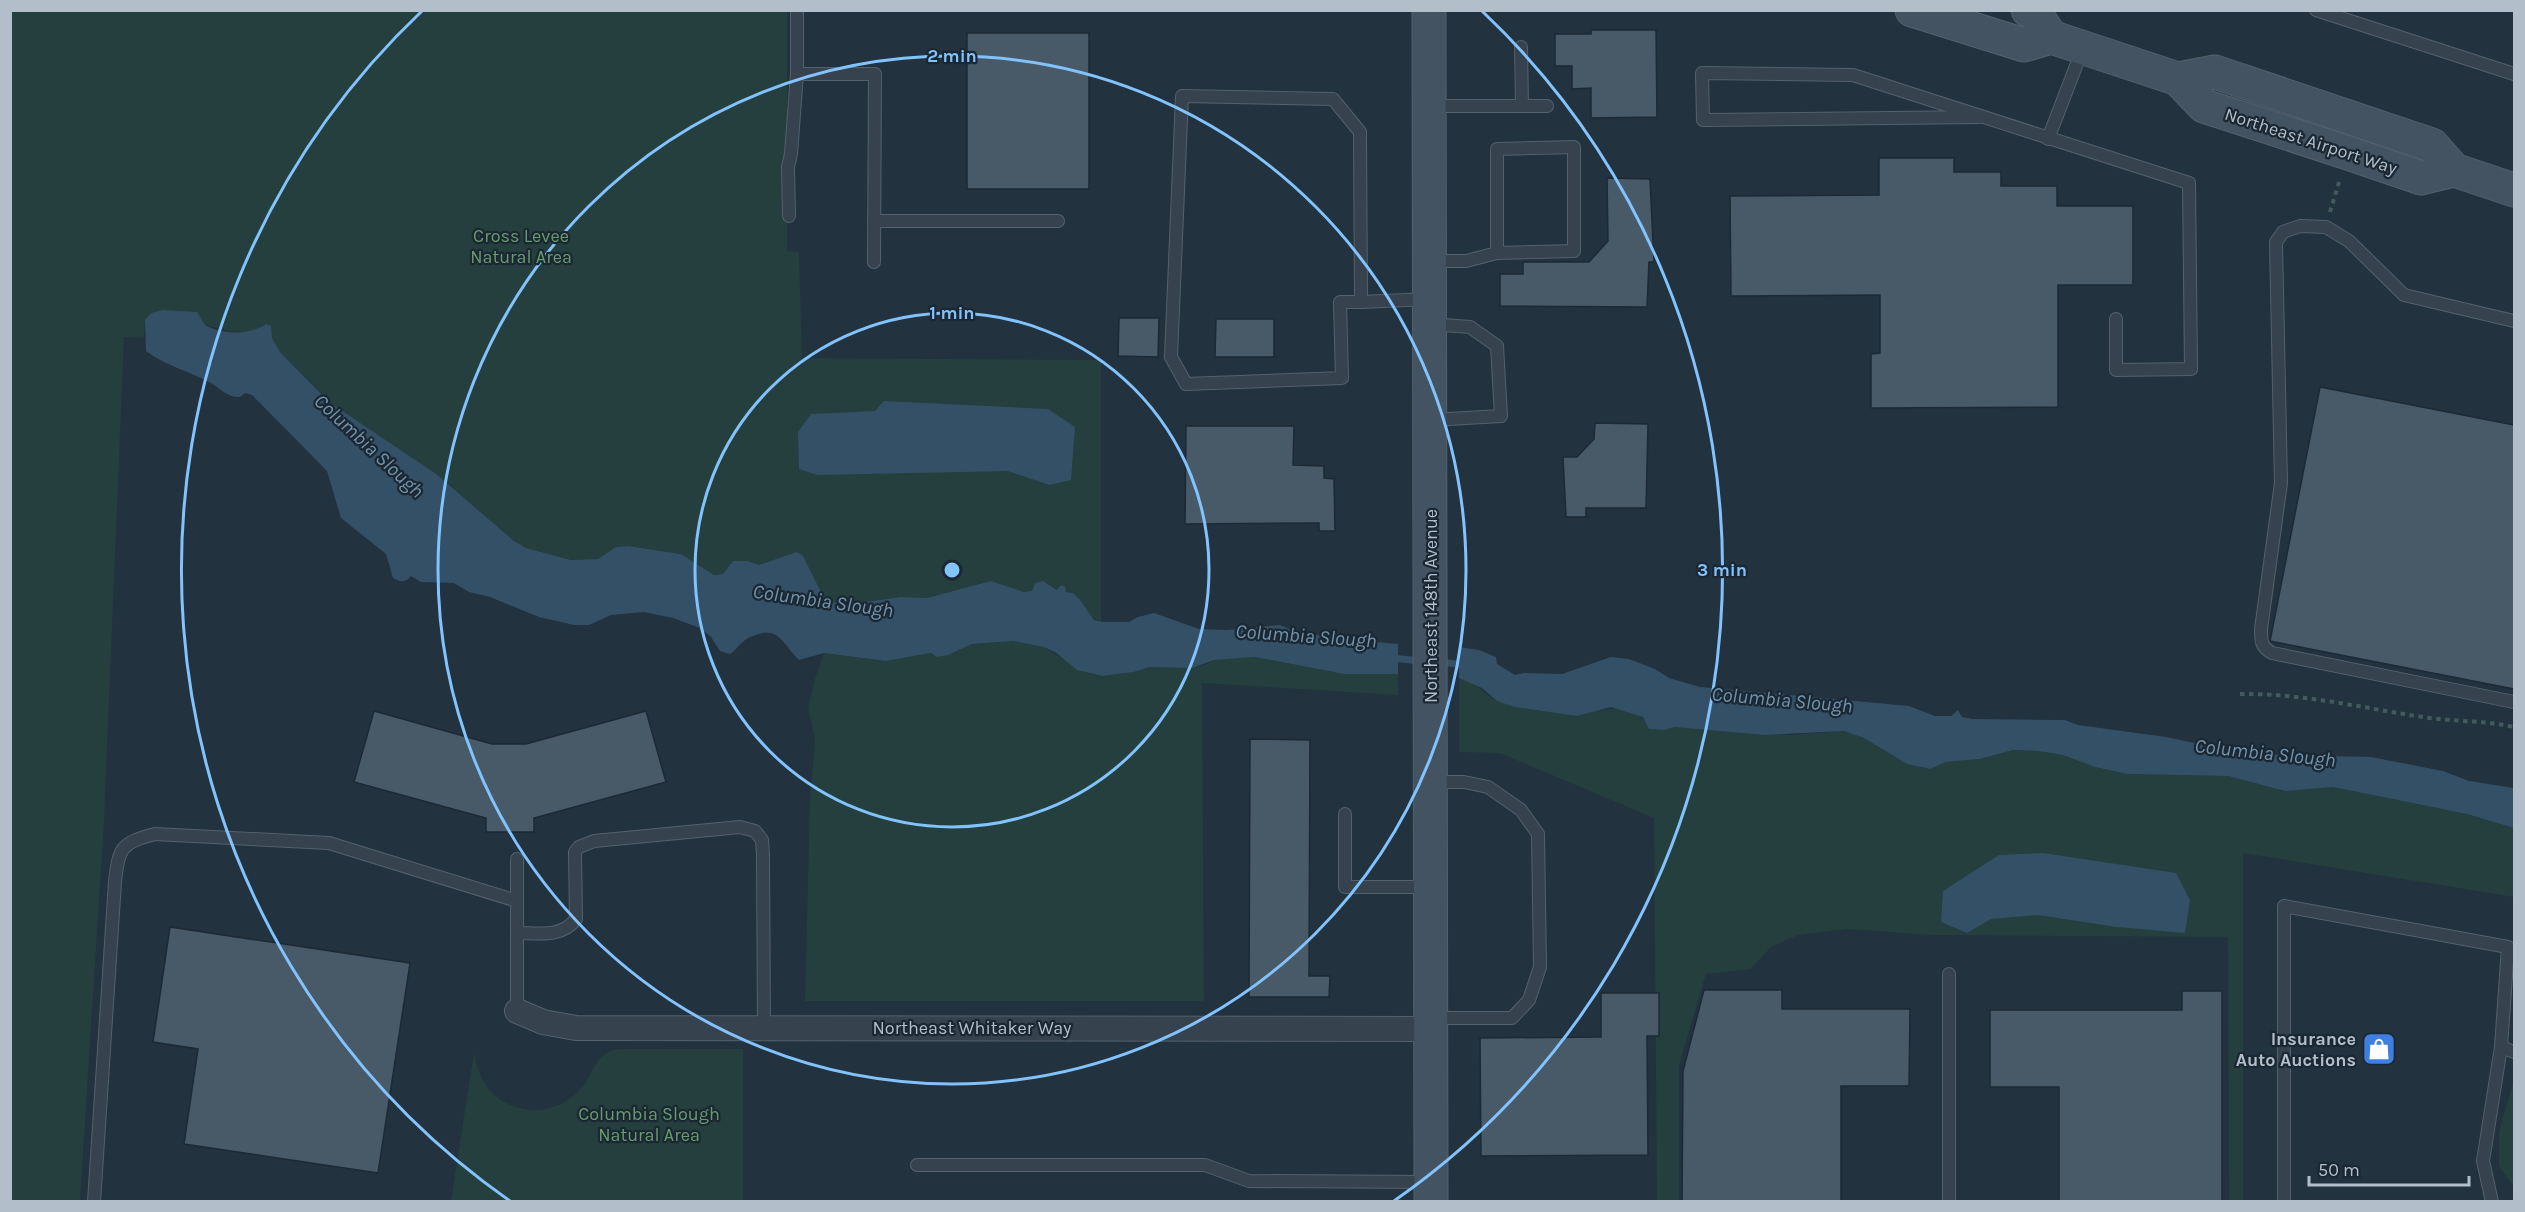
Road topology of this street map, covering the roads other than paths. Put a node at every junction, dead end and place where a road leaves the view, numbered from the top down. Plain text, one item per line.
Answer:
1 (797, 10) edge
2 (1429, 10) edge
3 (1912, 10) edge
4 (2028, 10) edge
5 (2316, 10) edge
6 (2050, 37) junction
7 (1521, 47) dead end
8 (2083, 48) junction
9 (797, 74) junction
10 (2514, 74) edge
11 (2178, 79) junction
12 (1429, 106) junction
13 (1522, 106) junction
14 (1548, 106) dead end
15 (1979, 117) junction
16 (2048, 139) junction
17 (2454, 170) junction
18 (2514, 190) edge
19 (789, 216) dead end
20 (874, 220) junction
21 (1058, 221) dead end
22 (1497, 253) junction
23 (1429, 261) junction
24 (874, 262) dead end
25 (1361, 302) junction
26 (1429, 311) junction
27 (2116, 319) dead end
28 (2514, 321) edge
29 (1431, 420) junction
30 (2514, 702) edge
31 (1431, 782) junction
32 (1345, 814) dead end
33 (517, 859) dead end
34 (1431, 887) junction
35 (517, 901) junction
36 (517, 933) junction
37 (1948, 974) dead end
38 (517, 1011) joint
39 (1430, 1024) junction
40 (764, 1028) junction
41 (2501, 1047) junction
42 (2514, 1052) edge
43 (917, 1165) dead end
44 (1430, 1192) edge
45 (94, 1202) edge
46 (1949, 1202) edge
47 (2284, 1202) edge
48 (2492, 1202) edge

1 - 9 lane
2 - 12 street, Northeast 148th Avenue
3 - 6 street
4 - 6 street
5 - 10 lane
6 - 8 street, Northeast Airport Way
7 - 13 lane
8 - 11 street, Northeast Airport Way
8 - 16 lane
9 - 19 lane
9 - 20 lane
11 - 17 street, Northeast Airport Way
11 - 17 street, Northeast Airport Way
12 - 13 lane
12 - 23 street, Northeast 148th Avenue
13 - 14 lane
15 - 15 lane
15 - 16 lane
16 - 27 lane
17 - 18 street
20 - 21 lane
20 - 24 lane
22 - 22 lane
22 - 23 lane
23 - 26 street, Northeast 148th Avenue
25 - 25 lane
25 - 26 lane
26 - 29 street, Northeast 148th Avenue
26 - 29 lane
28 - 30 lane
29 - 31 street, Northeast 148th Avenue
31 - 34 street, Northeast 148th Avenue
31 - 39 lane
32 - 34 lane
33 - 35 lane
34 - 39 street, Northeast 148th Avenue
35 - 36 lane
35 - 45 lane
36 - 38 lane
36 - 40 lane
37 - 46 lane
38 - 40 street, Northeast Whitaker Way
39 - 40 street, Northeast Whitaker Way
39 - 44 street, Northeast 148th Avenue
41 - 42 lane
41 - 47 lane
41 - 48 lane
43 - 44 lane

